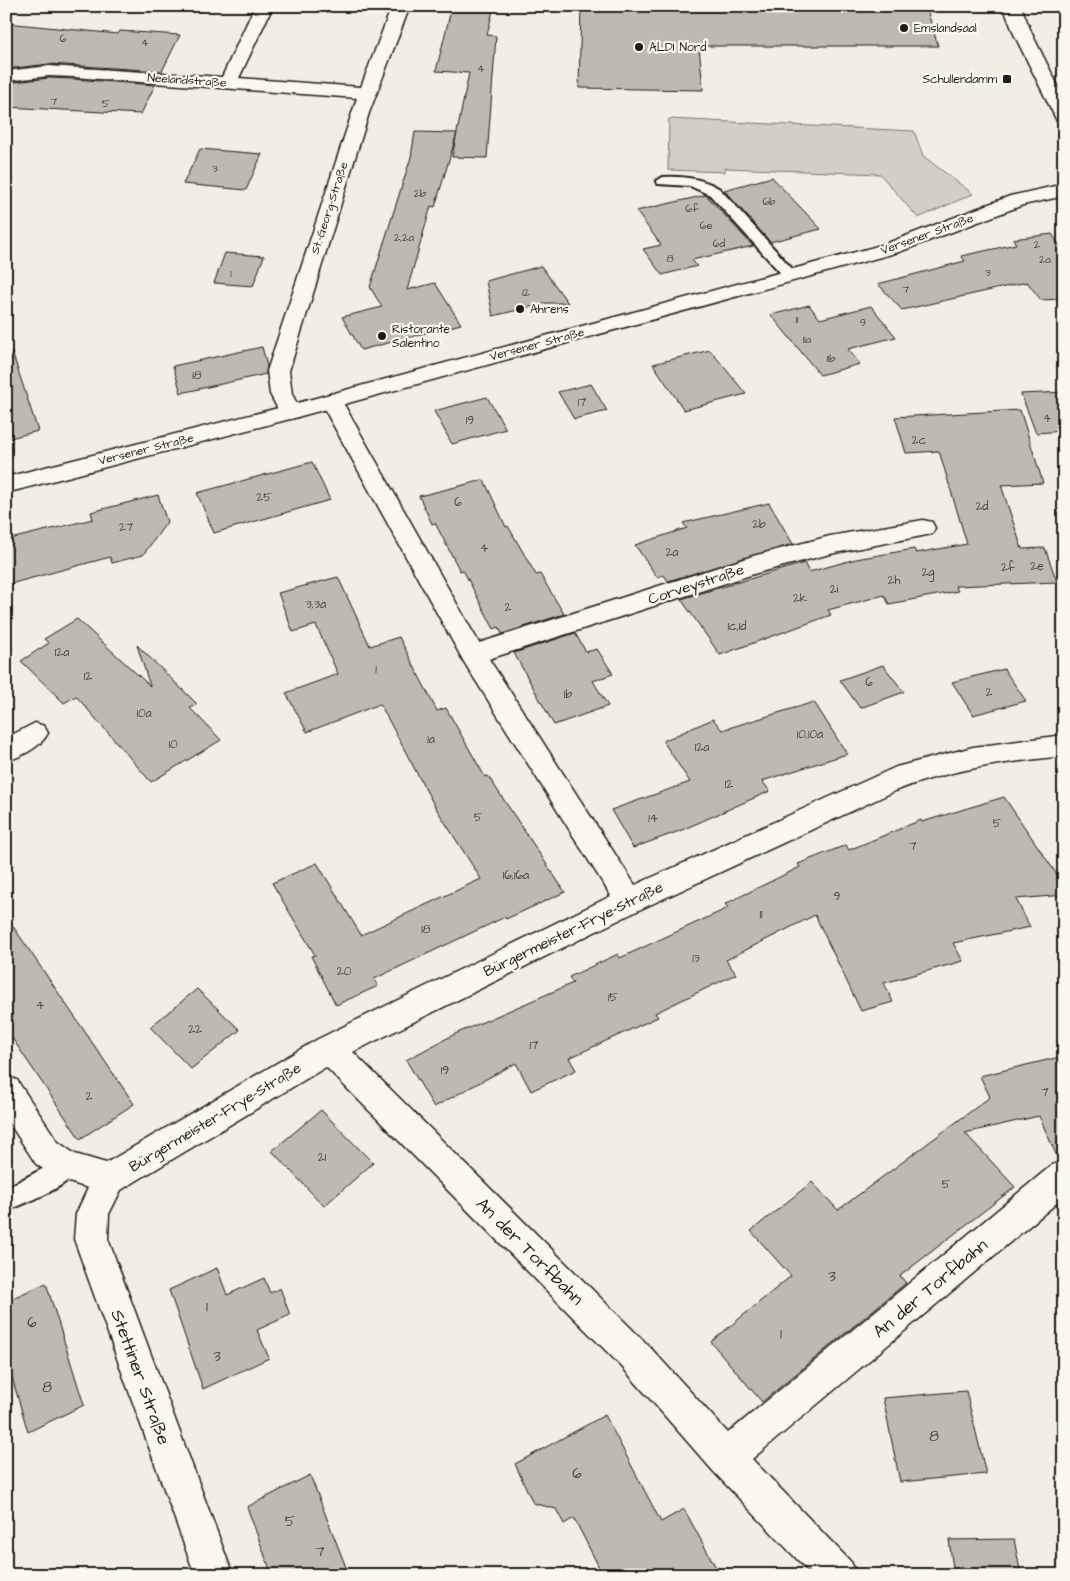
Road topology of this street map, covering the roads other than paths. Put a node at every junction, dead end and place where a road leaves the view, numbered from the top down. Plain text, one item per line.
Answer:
1 (264, 6) edge
2 (401, 6) edge
3 (1012, 6) edge
4 (6, 76) edge
5 (228, 83) junction
6 (367, 93) junction
7 (1064, 117) edge
8 (663, 181) dead end
9 (1064, 190) edge
10 (791, 276) junction
11 (331, 401) junction
12 (290, 412) junction
13 (6, 485) edge
14 (923, 528) dead end
15 (473, 655) junction
16 (35, 733) dead end
17 (1064, 745) edge
18 (6, 751) edge
19 (629, 900) junction
20 (329, 1049) junction
21 (6, 1090) edge
22 (67, 1167) junction
23 (1064, 1176) edge
24 (109, 1179) junction
25 (6, 1200) edge
26 (726, 1458) junction
27 (214, 1575) edge
28 (838, 1575) edge

1 - 5 street
2 - 6 street, St.-Georg-Straße
3 - 7 street
4 - 5 street, Neelandstraße
5 - 6 street, Neelandstraße
6 - 12 street, St.-Georg-Straße
8 - 10 lane
9 - 10 street, Versener Straße
10 - 11 street, Versener Straße
11 - 12 street, Versener Straße
11 - 15 street
12 - 13 street, Versener Straße
14 - 15 street, Corveystraße
15 - 19 street
16 - 18 street
17 - 19 street, Bürgermeister-Frye-Straße
19 - 20 street, Bürgermeister-Frye-Straße
20 - 24 street, Bürgermeister-Frye-Straße
20 - 26 street, An der Torfbahn
21 - 22 street
22 - 24 street
22 - 25 lane
23 - 26 street, An der Torfbahn
24 - 27 street, Stettiner Straße
26 - 28 street, An der Torfbahn

